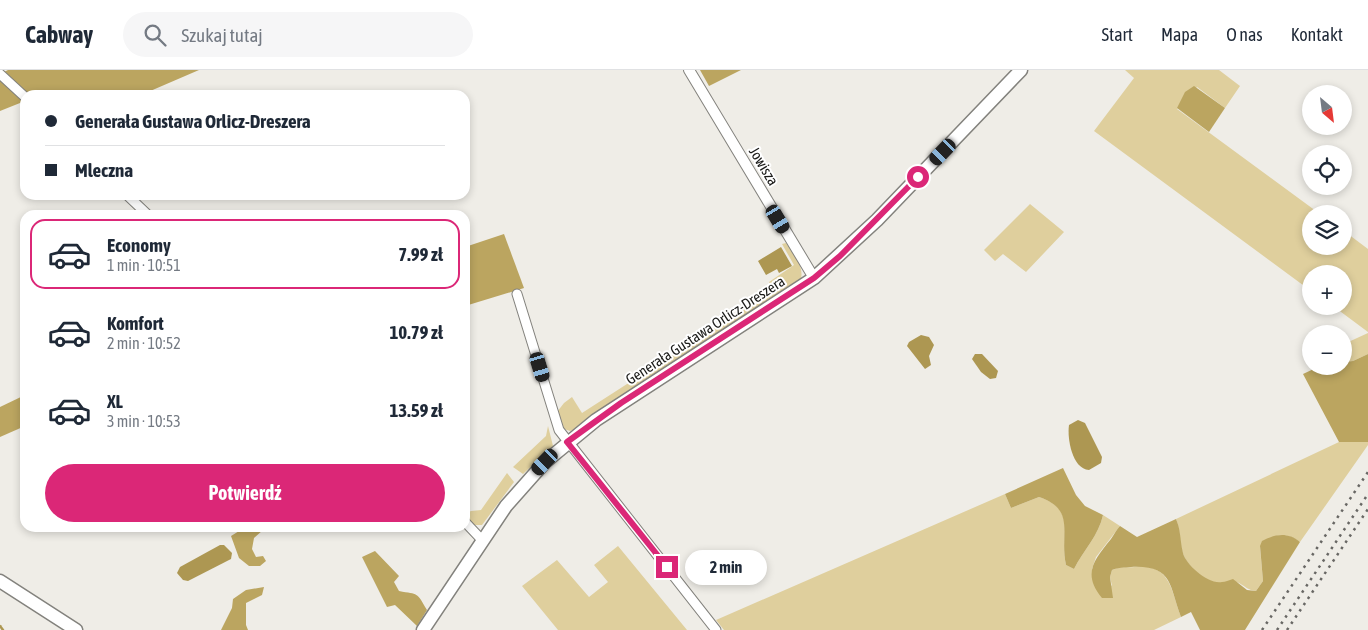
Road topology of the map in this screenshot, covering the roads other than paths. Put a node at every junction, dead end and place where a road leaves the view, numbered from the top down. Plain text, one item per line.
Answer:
1 (688, 70) edge
2 (1021, 70) edge
3 (0, 74) edge
4 (20, 92) edge
5 (132, 200) edge
6 (143, 210) edge
7 (814, 278) junction
8 (517, 294) dead end
9 (567, 442) junction
10 (470, 527) edge
11 (482, 540) junction
12 (0, 582) edge
13 (76, 630) edge
14 (423, 630) edge
15 (716, 630) edge

1 - 7 street, Jowisza
2 - 7 main road, Generała Gustawa Orlicz-Dreszera
3 - 4 street
5 - 6 street
7 - 9 main road, Generała Gustawa Orlicz-Dreszera
8 - 9 street
9 - 11 main road, Generała Gustawa Orlicz-Dreszera
9 - 15 street
10 - 11 street
11 - 14 main road, Generała Gustawa Orlicz-Dreszera
12 - 13 main road

